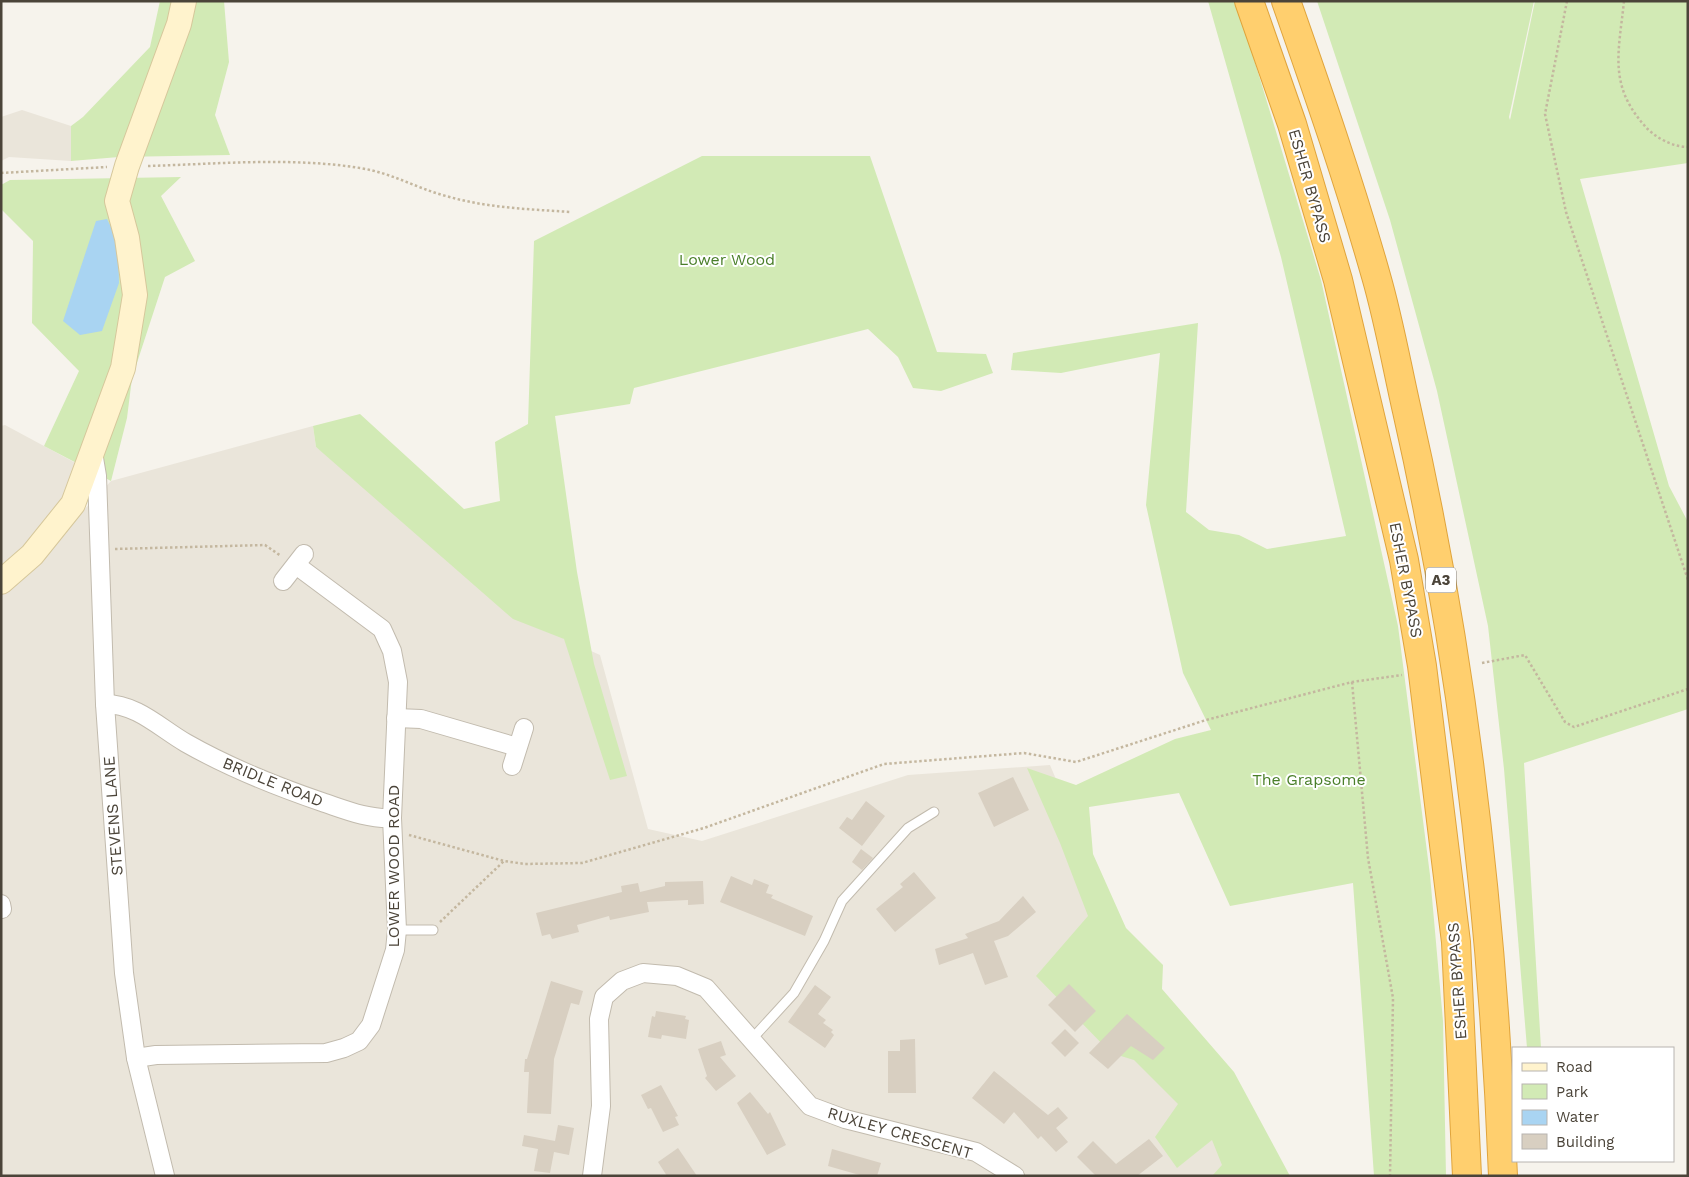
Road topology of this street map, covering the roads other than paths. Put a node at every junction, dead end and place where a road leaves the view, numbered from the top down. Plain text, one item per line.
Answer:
1 (184, 1) edge
2 (1249, 1) edge
3 (1286, 1) edge
4 (93, 452) junction
5 (73, 504) junction
6 (98, 512) junction
7 (283, 581) dead end
8 (1, 582) edge
9 (106, 704) junction
10 (396, 718) junction
11 (524, 728) dead end
12 (517, 747) junction
13 (512, 766) dead end
14 (934, 812) dead end
15 (393, 824) junction
16 (1, 904) edge
17 (2, 909) edge
18 (397, 930) junction
19 (432, 930) road end
20 (751, 1040) junction
21 (136, 1058) junction
22 (165, 1176) edge
23 (592, 1176) edge
24 (1015, 1176) edge
25 (1467, 1176) edge
26 (1503, 1176) edge

1 - 4 street
2 - 25 highway, ESHER BYPASS / A3
3 - 26 highway, ESHER BYPASS / A3
4 - 5 street
4 - 6 street, STEVENS LANE
5 - 6 street
5 - 8 street
6 - 9 street, STEVENS LANE
7 - 10 street, LOWER WOOD ROAD
9 - 15 street, BRIDLE ROAD
9 - 21 street, STEVENS LANE
10 - 12 street
10 - 15 street, LOWER WOOD ROAD
11 - 12 street
12 - 13 street
14 - 20 lane
15 - 18 street, LOWER WOOD ROAD
16 - 17 street
18 - 19 lane
18 - 21 street, LOWER WOOD ROAD
20 - 23 street, RUXLEY CRESCENT
20 - 24 street, RUXLEY CRESCENT
21 - 22 street, STEVENS LANE

